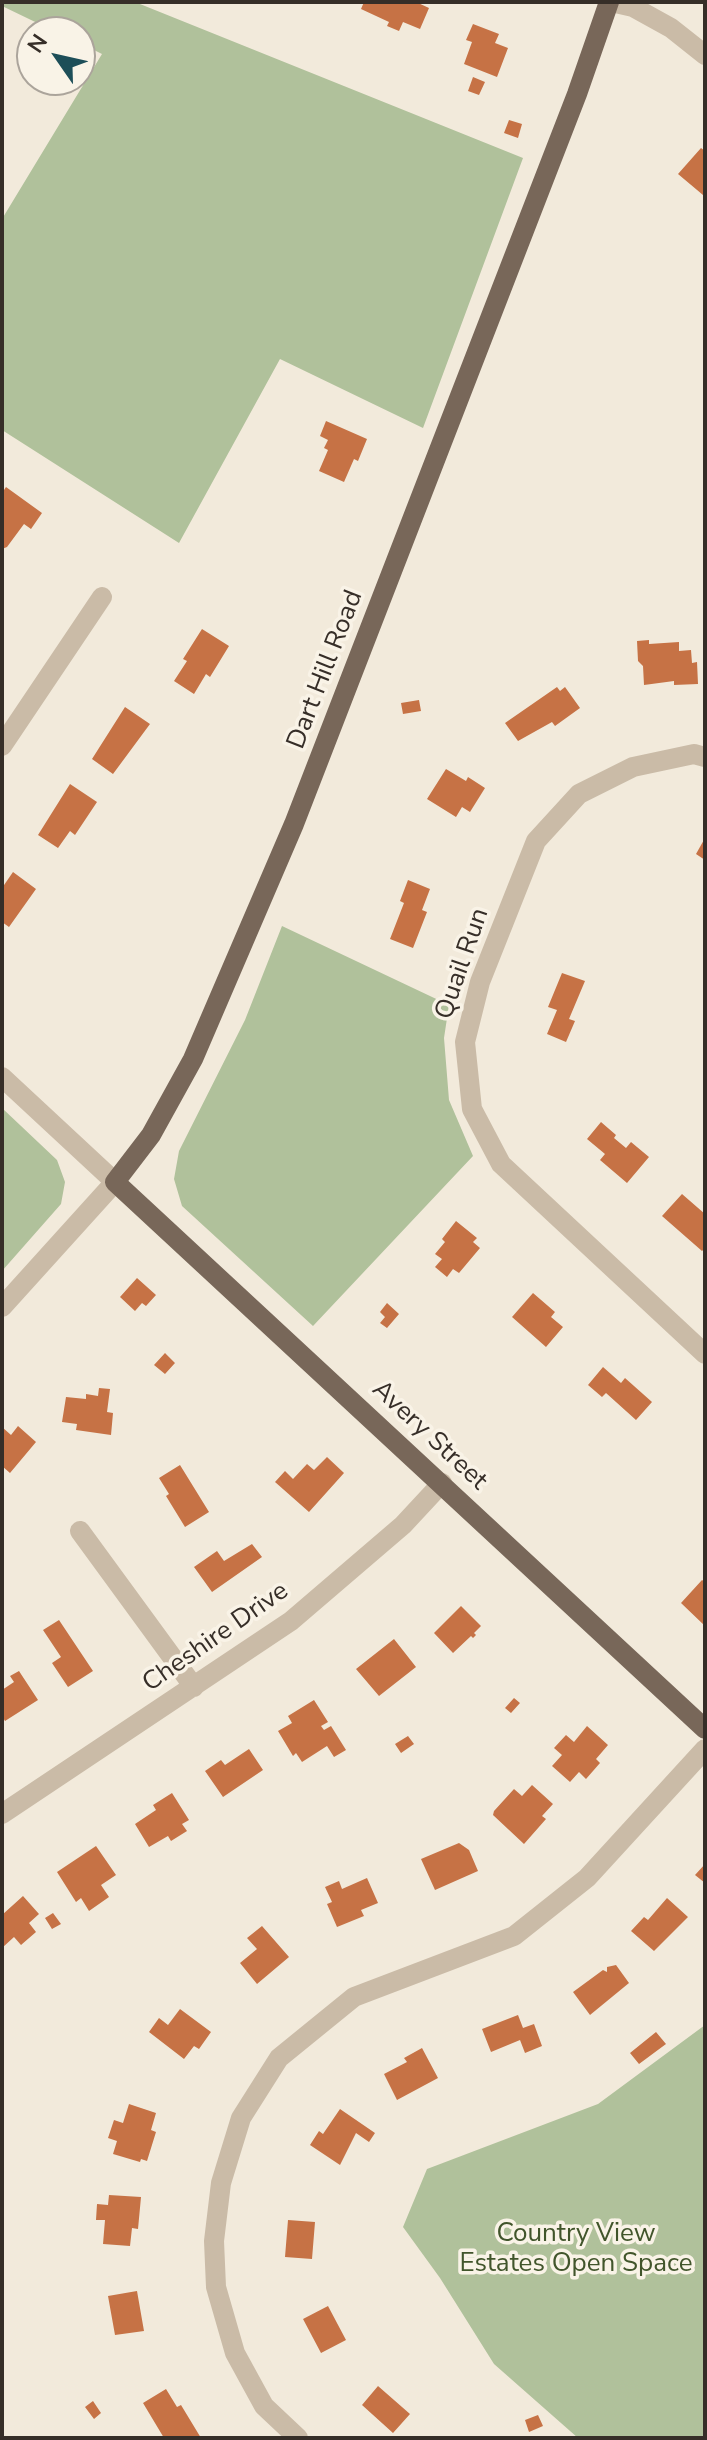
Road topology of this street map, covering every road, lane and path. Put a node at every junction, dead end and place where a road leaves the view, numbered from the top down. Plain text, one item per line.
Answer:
1 (610, 2) edge
2 (705, 55) edge
3 (102, 597) dead end
4 (2, 746) edge
5 (705, 757) edge
6 (2, 1077) edge
7 (115, 1182) junction
8 (2, 1307) edge
9 (705, 1354) edge
10 (442, 1483) junction
11 (80, 1531) dead end
12 (194, 1687) junction
13 (705, 1729) edge
14 (705, 1749) edge
15 (2, 1814) edge
16 (298, 2438) edge

1 - 2 street
1 - 7 main road, Dart Hill Road
3 - 4 street
5 - 9 street, Quail Run
6 - 7 street
7 - 8 street, Dart Hill Road
7 - 10 main road, Avery Street
10 - 12 street, Cheshire Drive
10 - 13 main road, Avery Street
11 - 12 street
12 - 15 street, Cheshire Drive
14 - 16 street

